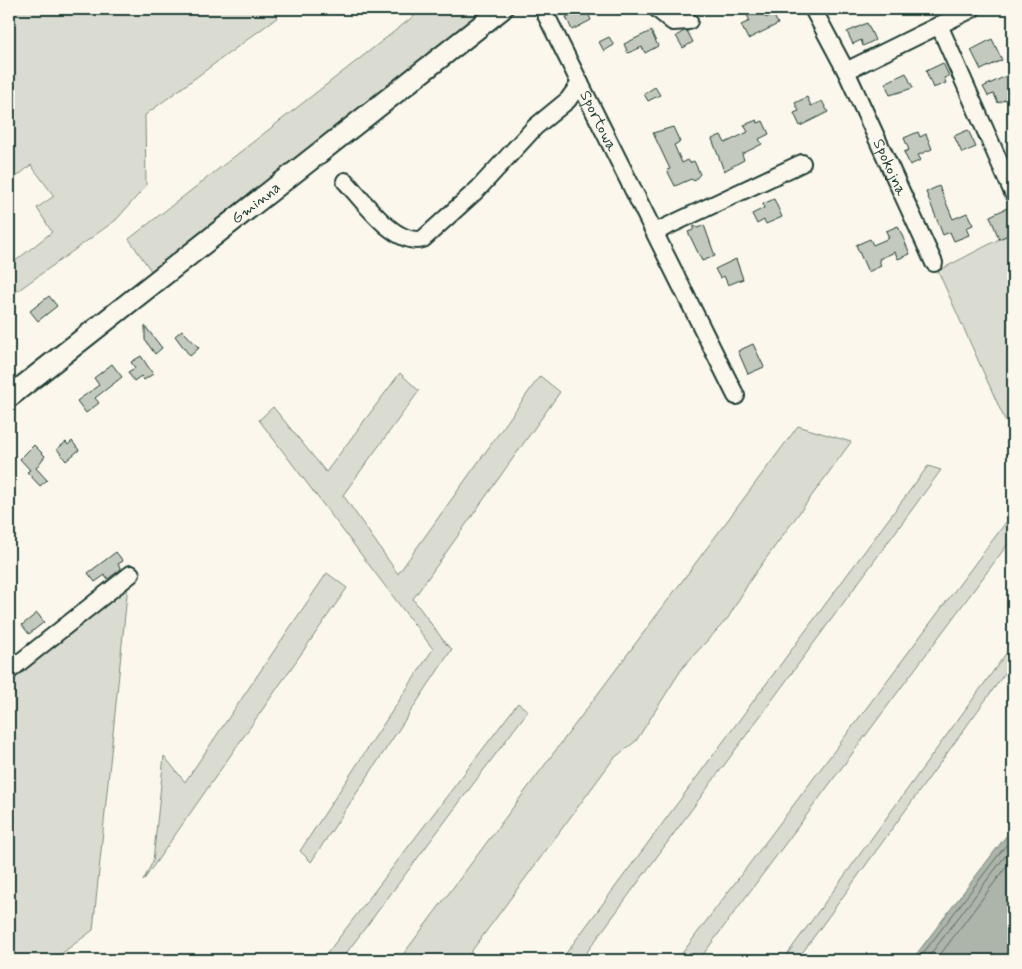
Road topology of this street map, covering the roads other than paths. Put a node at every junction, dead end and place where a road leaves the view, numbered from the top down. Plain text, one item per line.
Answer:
1 (502, 9) edge
2 (544, 9) edge
3 (657, 9) edge
4 (813, 9) edge
5 (972, 9) edge
6 (689, 21) dead end
7 (939, 25) junction
8 (846, 72) junction
9 (580, 83) junction
10 (802, 163) dead end
11 (345, 181) dead end
12 (1013, 193) edge
13 (655, 232) junction
14 (934, 263) dead end
15 (9, 396) edge
16 (736, 396) dead end
17 (131, 574) dead end
18 (9, 671) edge

1 - 15 main road, Gminna
2 - 9 street, Sportowa
3 - 6 street
4 - 8 street, Spokojna
5 - 7 street
7 - 8 street
7 - 12 street
8 - 14 street, Spokojna
9 - 11 street
9 - 13 street, Sportowa
10 - 13 street
13 - 16 street, Sportowa
17 - 18 street

